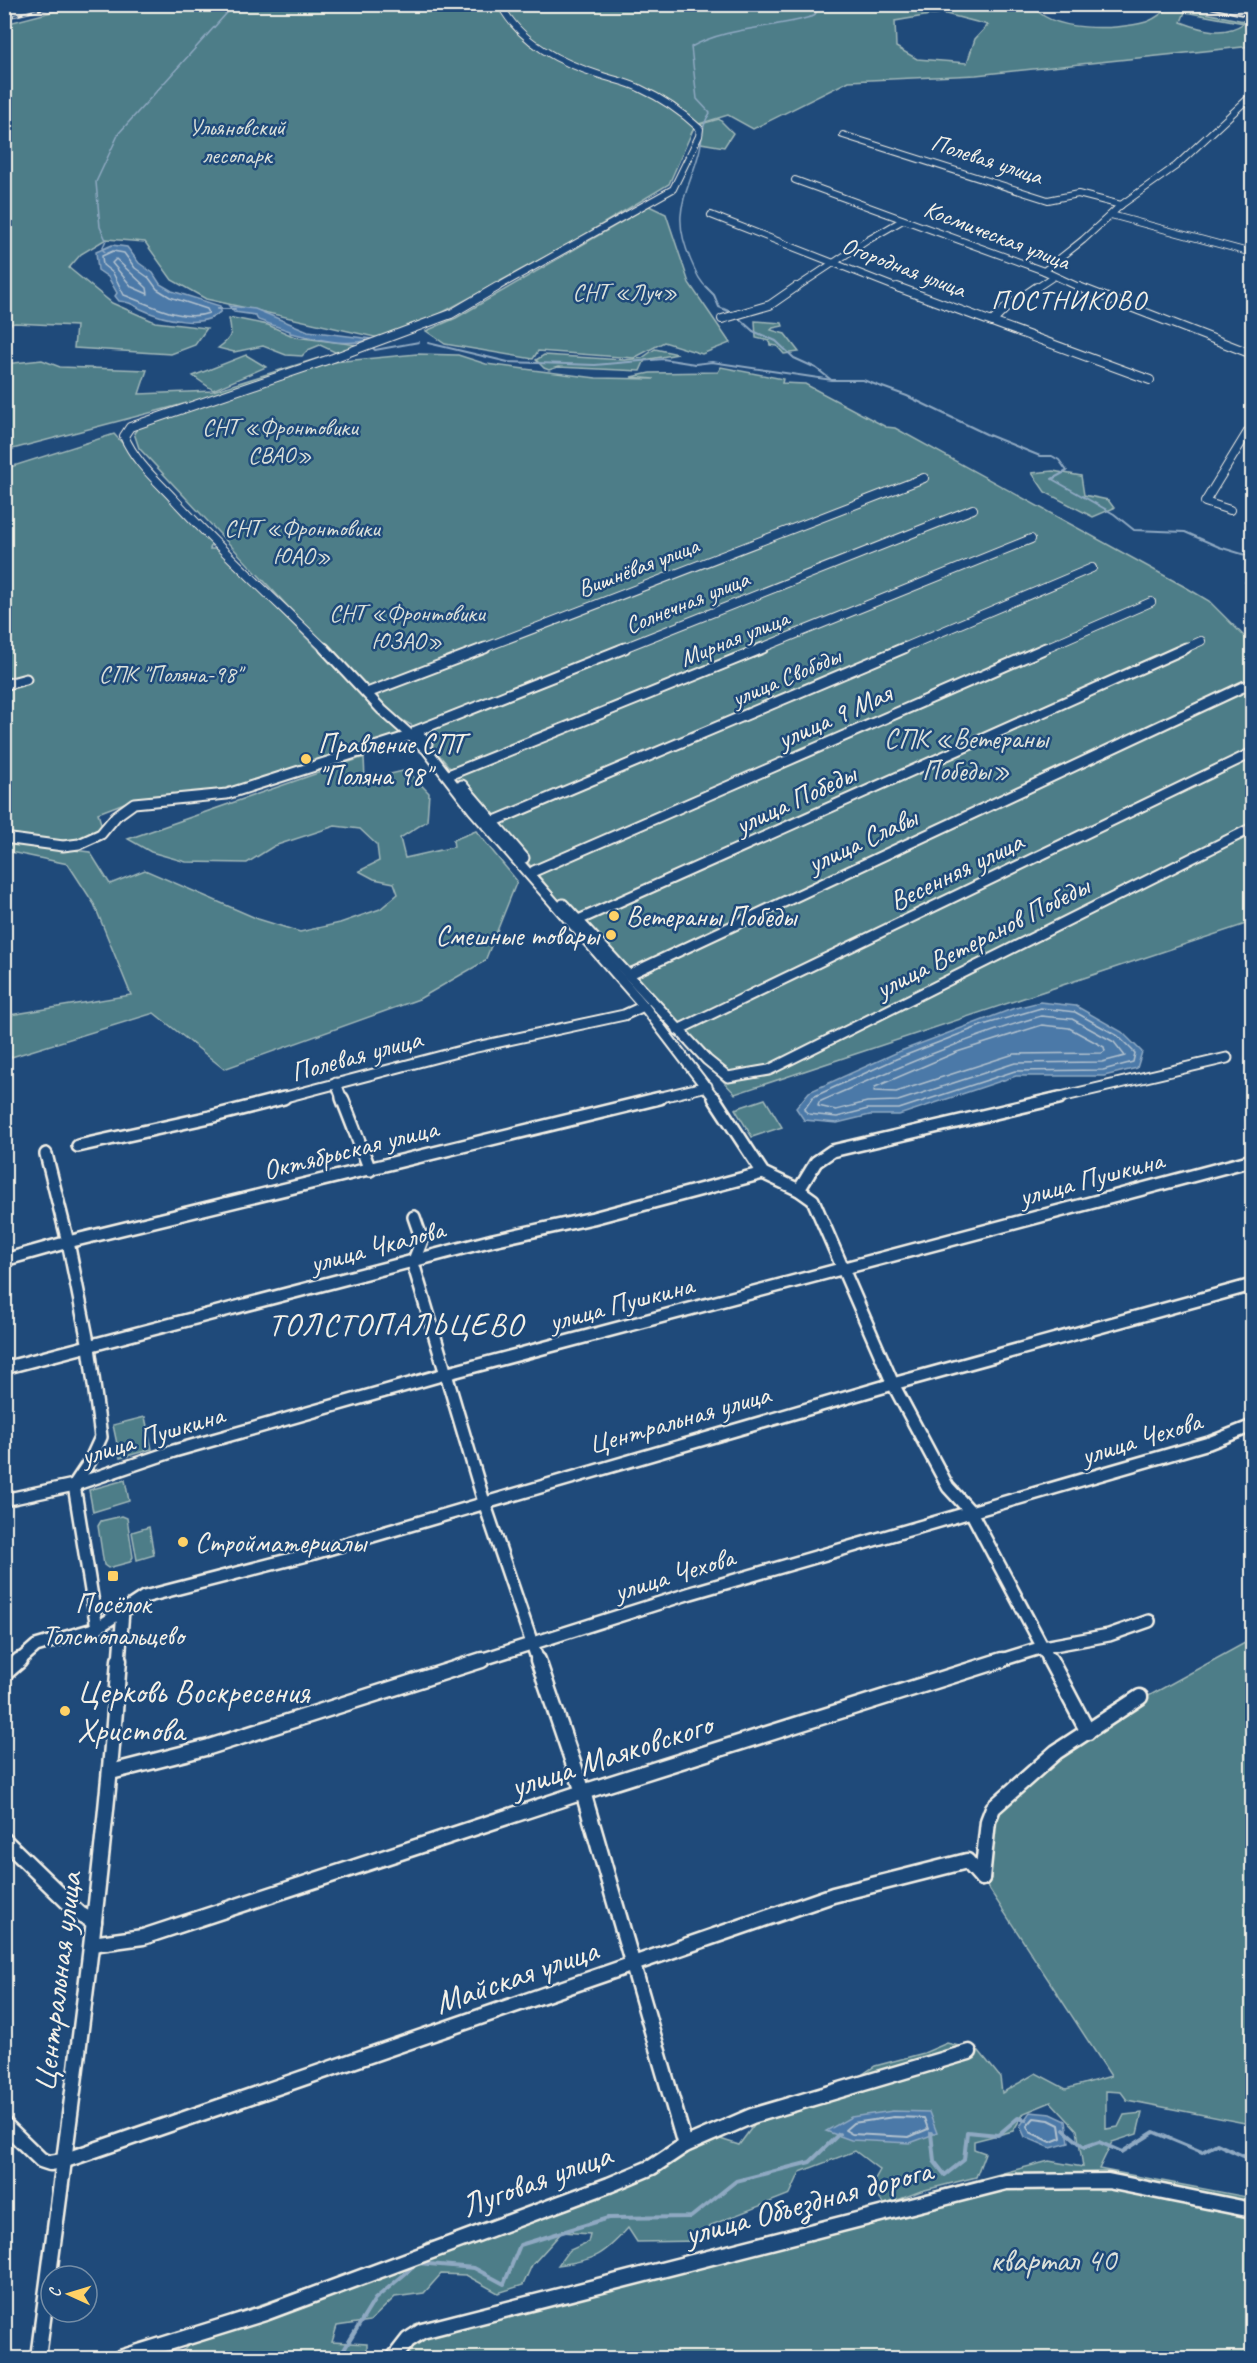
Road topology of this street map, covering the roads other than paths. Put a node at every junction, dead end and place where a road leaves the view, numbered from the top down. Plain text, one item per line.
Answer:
1 (500, 4) edge
2 (1199, 4) edge
3 (1226, 4) edge
4 (1252, 9) edge
5 (1252, 14) edge
6 (1252, 95) edge
7 (843, 135) dead end
8 (795, 180) dead end
9 (1121, 206) junction
10 (711, 215) dead end
11 (1111, 215) junction
12 (903, 220) junction
13 (1252, 253) edge
14 (836, 262) junction
15 (1044, 271) junction
16 (1053, 277) junction
17 (722, 319) dead end
18 (993, 321) junction
19 (1252, 354) edge
20 (1150, 380) dead end
21 (1252, 425) edge
22 (924, 478) dead end
23 (973, 509) dead end
24 (1230, 510) dead end
25 (1032, 538) dead end
26 (1092, 568) dead end
27 (1151, 602) dead end
28 (1201, 641) dead end
29 (26, 678) dead end
30 (4, 685) edge
31 (1245, 686) dead end
32 (367, 693) junction
33 (412, 734) junction
34 (1252, 753) edge
35 (452, 774) junction
36 (495, 821) junction
37 (1252, 828) edge
38 (4, 837) edge
39 (534, 871) junction
40 (575, 922) junction
41 (628, 975) junction
42 (644, 1006) junction
43 (678, 1030) junction
44 (1227, 1058) dead end
45 (336, 1083) junction
46 (707, 1086) junction
47 (78, 1146) dead end
48 (46, 1155) dead end
49 (1252, 1160) edge
50 (370, 1170) junction
51 (763, 1173) junction
52 (799, 1190) junction
53 (414, 1217) dead end
54 (68, 1242) junction
55 (4, 1260) edge
56 (413, 1263) junction
57 (843, 1268) junction
58 (1252, 1285) edge
59 (89, 1347) junction
60 (4, 1368) edge
61 (446, 1374) junction
62 (893, 1384) junction
63 (1252, 1425) edge
64 (74, 1485) junction
65 (4, 1500) edge
66 (484, 1502) junction
67 (971, 1512) junction
68 (123, 1611) junction
69 (1149, 1621) dead end
70 (97, 1628) junction
71 (533, 1643) junction
72 (1043, 1647) junction
73 (4, 1674) edge
74 (1140, 1697) dead end
75 (1088, 1732) junction
76 (111, 1773) junction
77 (583, 1792) junction
78 (4, 1840) edge
79 (94, 1922) junction
80 (92, 1944) junction
81 (634, 1965) junction
82 (969, 2052) dead end
83 (4, 2124) edge
84 (685, 2145) junction
85 (63, 2161) junction
86 (1252, 2210) edge
87 (38, 2358) edge
88 (120, 2358) edge
89 (394, 2358) edge

1 - 32 street
2 - 5 main road
3 - 4 main road
6 - 9 street
7 - 9 street, Полевая улица
8 - 12 street, Космическая улица
9 - 11 street
10 - 14 street, Огородная улица
11 - 13 street
11 - 15 street
12 - 14 street
12 - 15 street, Космическая улица
14 - 17 street
14 - 18 street, Огородная улица
15 - 16 street, Космическая улица
16 - 18 street
16 - 19 street, Космическая улица
18 - 20 street, Огородная улица
21 - 24 street
22 - 32 street, Вишнёвая улица
23 - 33 street, Солнечная улица
25 - 35 street, Мирная улица
26 - 36 street, улица Свободы
27 - 39 street, улица 9 Мая
28 - 40 street, улица Победы
29 - 30 street
31 - 41 street, улица Славы
32 - 33 street
33 - 35 street
33 - 38 street, Солнечная улица
33 - 40 street
34 - 43 street, Весенняя улица
35 - 36 street
36 - 39 street
37 - 43 street, улица Ветеранов Победы
39 - 40 street
40 - 41 street
40 - 42 street
41 - 43 street
42 - 45 street, Полевая улица
42 - 46 street
44 - 52 street
45 - 47 street, Полевая улица
45 - 50 street
46 - 50 street, Октябрьская улица
46 - 51 street
48 - 54 street
49 - 57 street, улица Пушкина
50 - 54 street, Октябрьская улица
51 - 52 street
51 - 56 street, улица Чкалова
52 - 57 street
53 - 56 street
54 - 55 street, Октябрьская улица
54 - 59 street
56 - 59 street, улица Чкалова
56 - 61 street
57 - 61 street, улица Пушкина
57 - 62 street
58 - 62 street, Центральная улица
59 - 60 street, улица Чкалова
59 - 64 street
61 - 64 street, улица Пушкина
61 - 66 street
62 - 66 street, Центральная улица
62 - 67 street
63 - 67 street, улица Чехова
64 - 65 street, улица Пушкина
64 - 70 street
66 - 68 street, Центральная улица
66 - 71 street
67 - 71 street, улица Чехова
67 - 72 street
68 - 70 street, Центральная улица
68 - 76 street, Центральная улица
69 - 72 street, улица Маяковского
70 - 73 street, Центральная улица
71 - 76 street, улица Чехова
71 - 77 street
72 - 75 street
72 - 77 street, улица Маяковского
74 - 75 street
75 - 81 street, Майская улица
76 - 79 street, Центральная улица
77 - 80 street, улица Маяковского
77 - 81 street
78 - 79 street
79 - 80 street, Центральная улица
80 - 85 street, Центральная улица
81 - 84 street
81 - 85 street, Майская улица
82 - 84 street, Луговая улица
83 - 85 street
84 - 88 street, Луговая улица
85 - 87 street, Центральная улица
86 - 89 street, улица Объездная дорога

